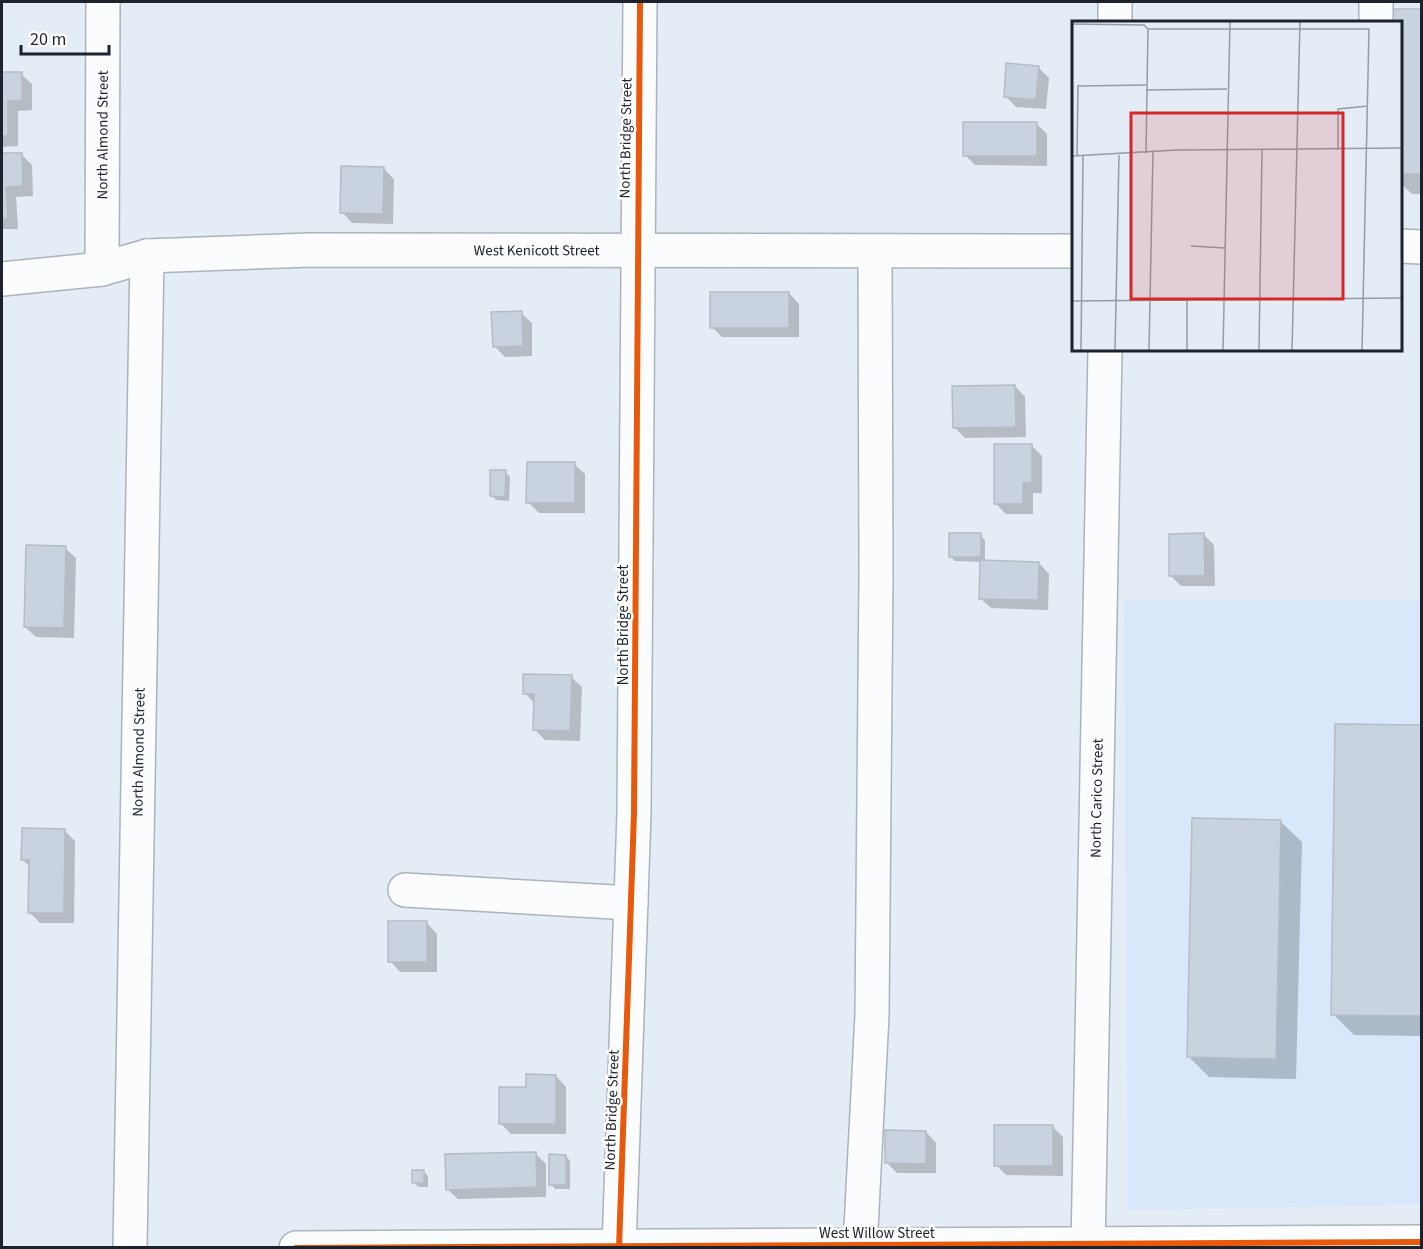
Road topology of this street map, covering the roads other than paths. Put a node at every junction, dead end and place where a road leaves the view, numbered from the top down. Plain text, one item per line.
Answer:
1 (103, 2) edge
2 (640, 2) edge
3 (1115, 2) edge
4 (1376, 2) edge
5 (1114, 21) edge
6 (1376, 21) edge
7 (1402, 246) edge
8 (1422, 247) edge
9 (1072, 251) edge
10 (637, 252) junction
11 (875, 252) junction
12 (147, 256) junction
13 (102, 269) junction
14 (2, 279) edge
15 (1105, 351) edge
16 (405, 890) dead end
17 (631, 903) junction
18 (1422, 1242) edge
19 (860, 1246) edge
20 (1088, 1246) edge
21 (378, 1247) edge
22 (619, 1247) edge
23 (130, 1248) edge
24 (296, 1248) edge

1 - 13 street, North Almond Street
2 - 10 street, North Bridge Street
3 - 5 street
4 - 6 street
7 - 8 street
9 - 11 street, West Kenicott Street
10 - 11 street, West Kenicott Street
10 - 12 street, West Kenicott Street
10 - 17 street, North Bridge Street
11 - 19 street
12 - 13 street, West Kenicott Street
12 - 23 street, North Almond Street
13 - 14 street, West Kenicott Street
15 - 20 street, North Carico Street
16 - 17 street
17 - 22 street, North Bridge Street
18 - 20 street, West Willow Street
19 - 20 street, West Willow Street
19 - 22 street, West Willow Street
21 - 22 street, West Willow Street
21 - 24 street, West Willow Street

